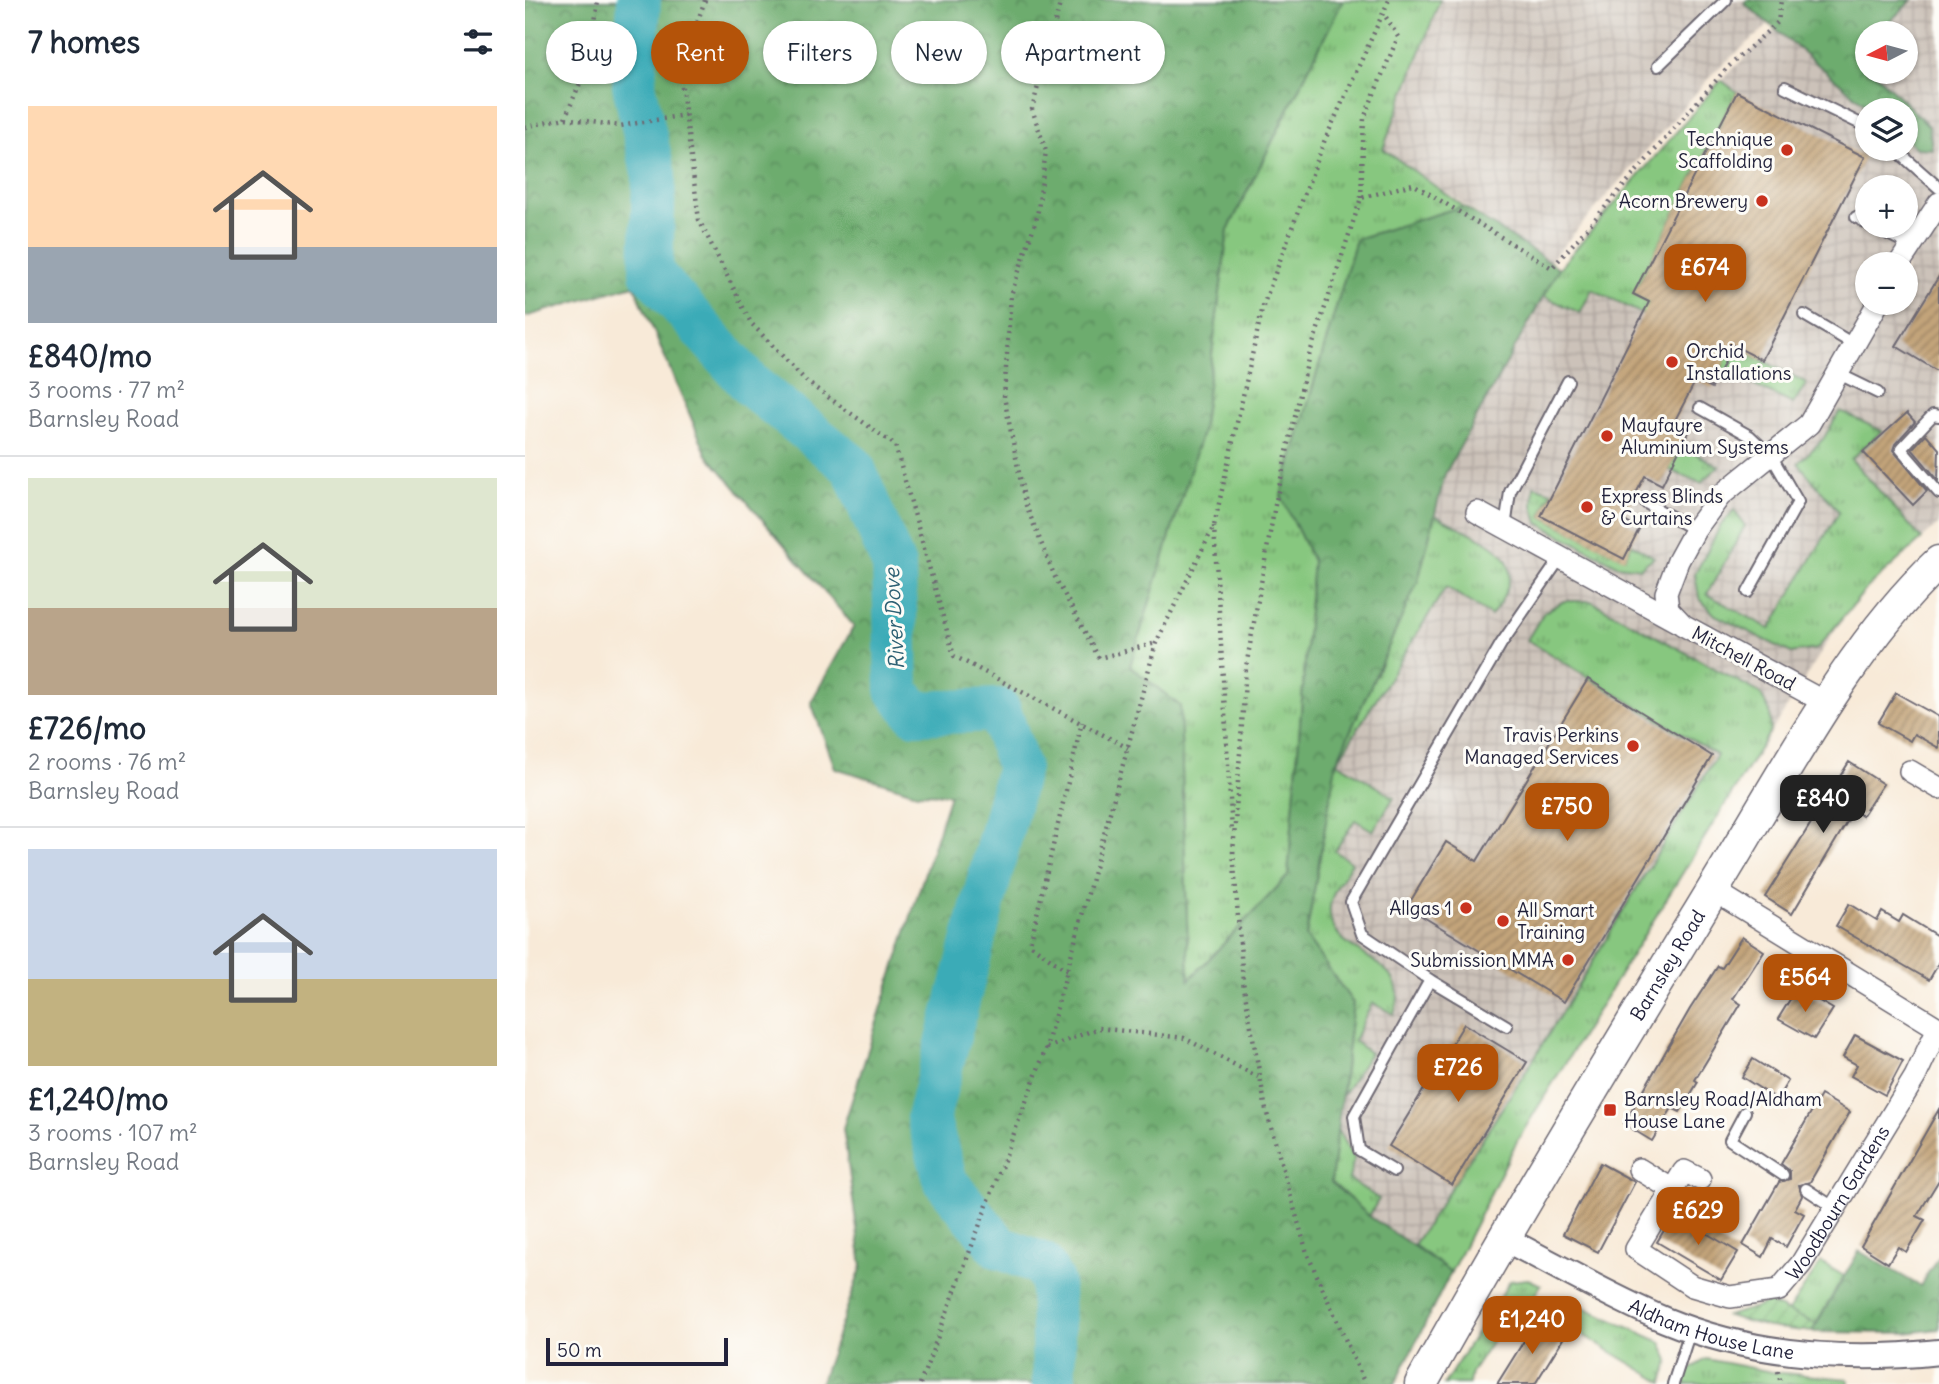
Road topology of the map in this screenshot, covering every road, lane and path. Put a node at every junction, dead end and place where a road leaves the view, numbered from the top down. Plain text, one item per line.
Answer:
1 (599, 0) edge
2 (705, 0) edge
3 (1061, 0) edge
4 (1389, 0) edge
5 (1726, 0) edge
6 (1781, 0) edge
7 (1383, 13) junction
8 (1658, 66) dead end
9 (1785, 87) dead end
10 (685, 115) junction
11 (565, 118) junction
12 (1855, 121) edge
13 (525, 127) edge
14 (1909, 161) edge
15 (1939, 188) edge
16 (1361, 198) junction
17 (1939, 203) edge
18 (1896, 238) edge
19 (1910, 245) junction
20 (1906, 252) edge
21 (1804, 315) dead end
22 (1871, 315) edge
23 (1855, 345) junction
24 (1839, 374) junction
25 (1568, 380) dead end
26 (1878, 393) dead end
27 (1700, 408) dead end
28 (1939, 415) edge
29 (1772, 457) junction
30 (1939, 494) edge
31 (1646, 503) dead end
32 (1477, 512) dead end
33 (1214, 526) junction
34 (1505, 528) junction
35 (1695, 530) junction
36 (1561, 557) junction
37 (1939, 562) edge
38 (1748, 592) dead end
39 (1683, 625) junction
40 (1156, 643) junction
41 (1828, 704) junction
42 (1082, 722) junction
43 (1128, 748) junction
44 (1910, 771) dead end
45 (1939, 788) edge
46 (1233, 853) junction
47 (1713, 890) junction
48 (1067, 971) junction
49 (1430, 980) junction
50 (1507, 1026) dead end
51 (1938, 1027) edge
52 (1047, 1048) junction
53 (1258, 1077) junction
54 (1745, 1112) dead end
55 (1639, 1170) dead end
56 (1394, 1171) dead end
57 (1783, 1175) dead end
58 (1700, 1179) dead end
59 (1806, 1189) dead end
60 (1673, 1190) junction
61 (1835, 1208) junction
62 (1503, 1238) junction
63 (1691, 1328) junction
64 (1939, 1352) edge
65 (920, 1384) edge
66 (1366, 1384) edge
67 (1421, 1384) edge
68 (1673, 1384) edge

1 - 11 path
2 - 10 path
3 - 40 path
4 - 7 path
5 - 8 lane
6 - 16 path
7 - 16 path
7 - 33 path
9 - 12 lane
10 - 11 path
10 - 42 path
11 - 13 path
14 - 15 lane
16 - 46 path
17 - 19 street
18 - 19 lane
19 - 20 street
21 - 23 lane
22 - 23 street, Mitchell Road
23 - 24 street, Mitchell Road
24 - 26 lane
24 - 29 street, Mitchell Road
25 - 34 lane
27 - 29 lane
28 - 30 lane
29 - 35 street, Mitchell Road
29 - 38 lane
31 - 35 lane
32 - 34 street
33 - 40 path
33 - 46 path
34 - 36 street
35 - 39 street, Mitchell Road
36 - 39 street
36 - 49 lane
37 - 41 main road, Barnsley Road
39 - 41 street, Mitchell Road
40 - 43 path
41 - 47 main road, Barnsley Road
42 - 43 path
42 - 48 path
43 - 48 path
44 - 45 street
46 - 53 path
47 - 51 street, Woodbourn Gardens
47 - 62 main road, Barnsley Road
48 - 52 path
49 - 50 lane
49 - 56 lane
51 - 61 street, Woodbourn Gardens
52 - 53 path
52 - 65 path
53 - 66 path
54 - 57 lane
55 - 60 street
58 - 60 street, Woodbourn Gardens
59 - 61 lane
60 - 61 street, Woodbourn Gardens
62 - 63 street, Aldham House Lane
62 - 67 main road, Barnsley Road
63 - 64 street, Aldham House Lane
63 - 68 lane

